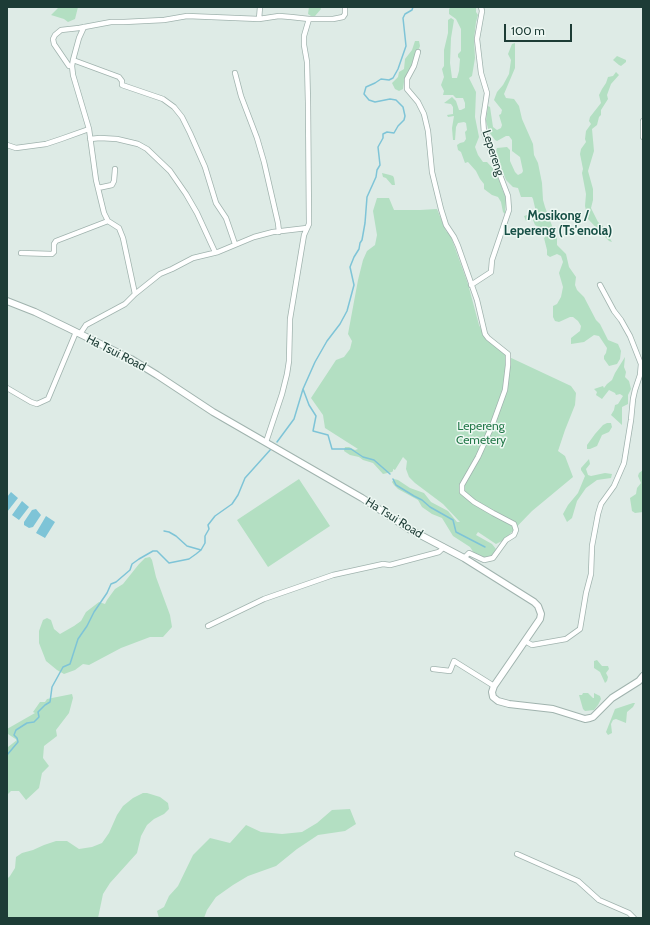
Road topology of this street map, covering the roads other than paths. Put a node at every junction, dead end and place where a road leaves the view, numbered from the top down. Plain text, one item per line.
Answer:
1 (260, 7) edge
2 (345, 7) edge
3 (481, 7) edge
4 (259, 19) junction
5 (309, 19) junction
6 (84, 27) junction
7 (418, 52) dead end
8 (73, 60) junction
9 (72, 66) junction
10 (235, 73) dead end
11 (643, 121) edge
12 (89, 129) junction
13 (643, 137) edge
14 (90, 139) junction
15 (7, 145) edge
16 (116, 169) dead end
17 (98, 188) junction
18 (108, 221) junction
19 (307, 228) junction
20 (279, 232) junction
21 (235, 244) junction
22 (215, 252) junction
23 (21, 253) dead end
24 (471, 285) junction
25 (600, 285) dead end
26 (135, 294) junction
27 (7, 301) edge
28 (78, 333) junction
29 (7, 388) edge
30 (37, 404) junction
31 (37, 410) dead end
32 (266, 442) junction
33 (444, 547) junction
34 (464, 558) junction
35 (208, 626) dead end
36 (525, 641) junction
37 (433, 670) dead end
38 (643, 676) edge
39 (494, 686) junction
40 (516, 854) dead end
41 (634, 918) edge

1 - 4 street
2 - 5 street
3 - 24 street, Lepereng
4 - 5 street
4 - 6 street
5 - 19 street
6 - 8 street
6 - 9 street
7 - 24 street
8 - 9 street
8 - 21 street
9 - 12 street
10 - 20 street
11 - 13 street
12 - 14 street
12 - 15 street
14 - 17 street
14 - 22 street
16 - 17 street
17 - 18 street
18 - 23 street
18 - 26 street
19 - 20 street
19 - 32 street
20 - 21 street
21 - 22 street
22 - 26 street
24 - 34 street
25 - 36 street
26 - 28 street
27 - 28 street, Ha Tsui Road
28 - 30 street
28 - 32 street, Ha Tsui Road
29 - 30 street
30 - 31 street
32 - 33 street, Ha Tsui Road
33 - 34 street, Ha Tsui Road
33 - 35 street
34 - 36 street, Ha Tsui Road
36 - 39 street, Ha Tsui Road
37 - 39 street
38 - 39 street
40 - 41 street

